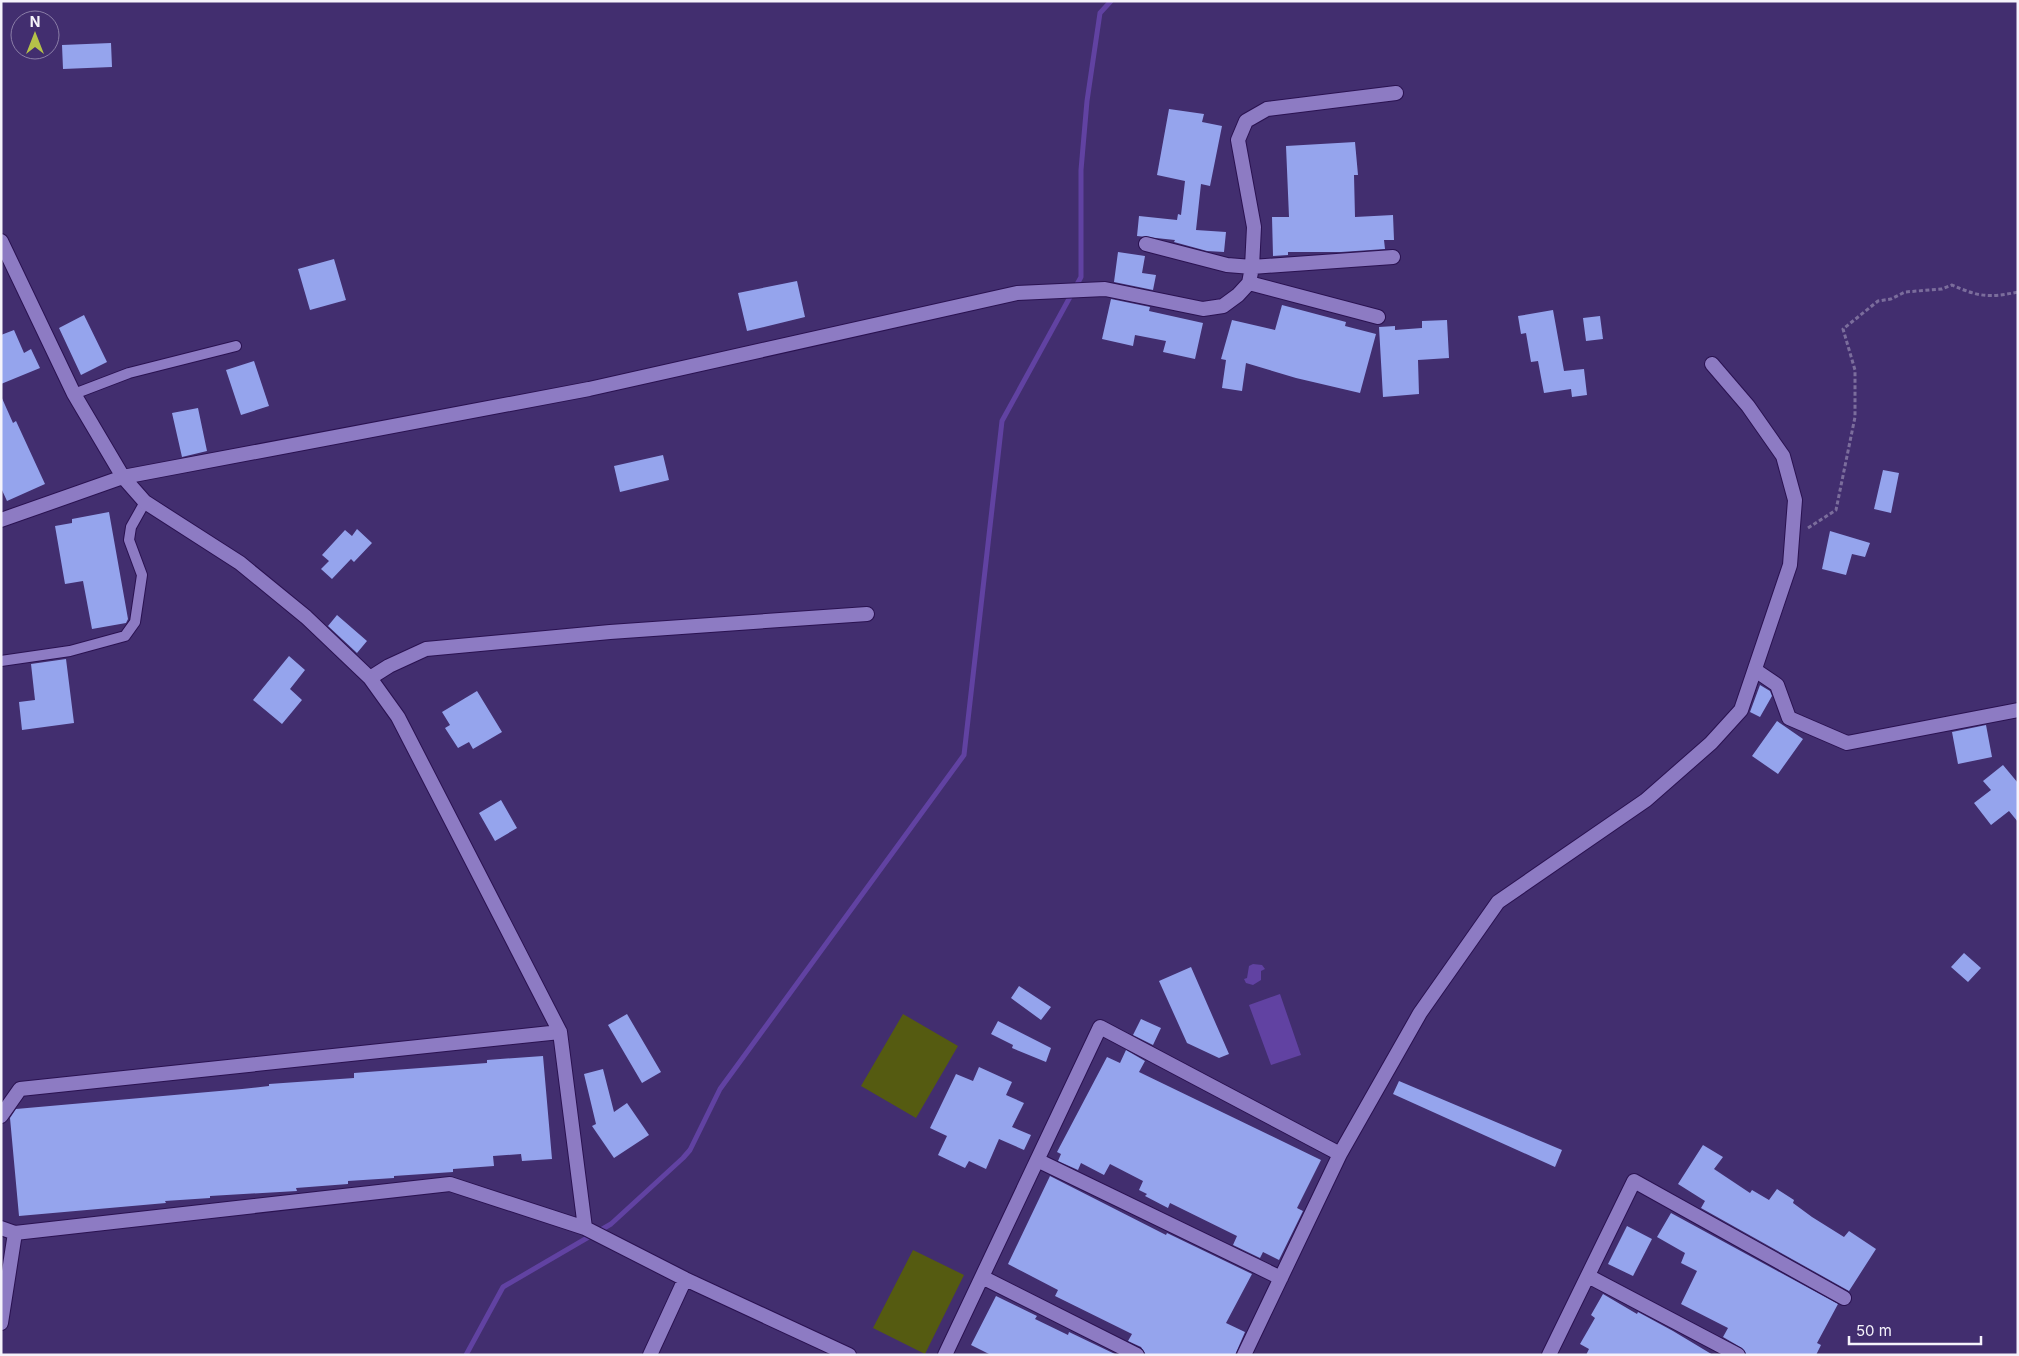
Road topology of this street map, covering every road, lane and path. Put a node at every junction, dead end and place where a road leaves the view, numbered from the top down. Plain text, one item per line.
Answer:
1 (1396, 93) dead end
2 (1, 241) edge
3 (1146, 244) dead end
4 (1393, 257) dead end
5 (1252, 268) junction
6 (1249, 283) junction
7 (2018, 292) edge
8 (1378, 317) dead end
9 (236, 346) dead end
10 (1712, 364) dead end
11 (74, 394) junction
12 (123, 477) junction
13 (145, 502) junction
14 (2, 518) edge
15 (1792, 538) junction
16 (867, 614) dead end
17 (1, 661) edge
18 (1755, 670) junction
19 (370, 678) junction
20 (2018, 710) edge
21 (560, 1032) junction
22 (1, 1116) edge
23 (1340, 1154) junction
24 (1037, 1160) junction
25 (1, 1228) edge
26 (584, 1228) junction
27 (15, 1232) junction
28 (1588, 1276) junction
29 (982, 1277) junction
30 (1281, 1278) junction
31 (685, 1279) junction
32 (1844, 1298) dead end
33 (1, 1323) edge
34 (650, 1355) edge
35 (849, 1355) edge
36 (945, 1355) edge
37 (1137, 1355) edge
38 (1244, 1355) edge
39 (1549, 1355) edge
40 (1738, 1355) edge

1 - 5 street
2 - 11 street
3 - 5 street
4 - 5 street
5 - 6 street
6 - 8 street
6 - 12 street
7 - 15 path
9 - 11 lane
10 - 15 street
11 - 12 street
12 - 13 street
12 - 14 street
13 - 17 lane
13 - 19 street
15 - 18 street
16 - 19 street
18 - 20 street
18 - 23 street
19 - 21 street
21 - 22 street
21 - 26 street
23 - 24 street
23 - 30 street
24 - 29 street
24 - 30 street
25 - 27 street
26 - 27 street
26 - 31 street
27 - 33 street
28 - 32 street
28 - 39 street
28 - 40 street
29 - 36 street
29 - 37 street
30 - 38 street
31 - 34 street
31 - 35 street

